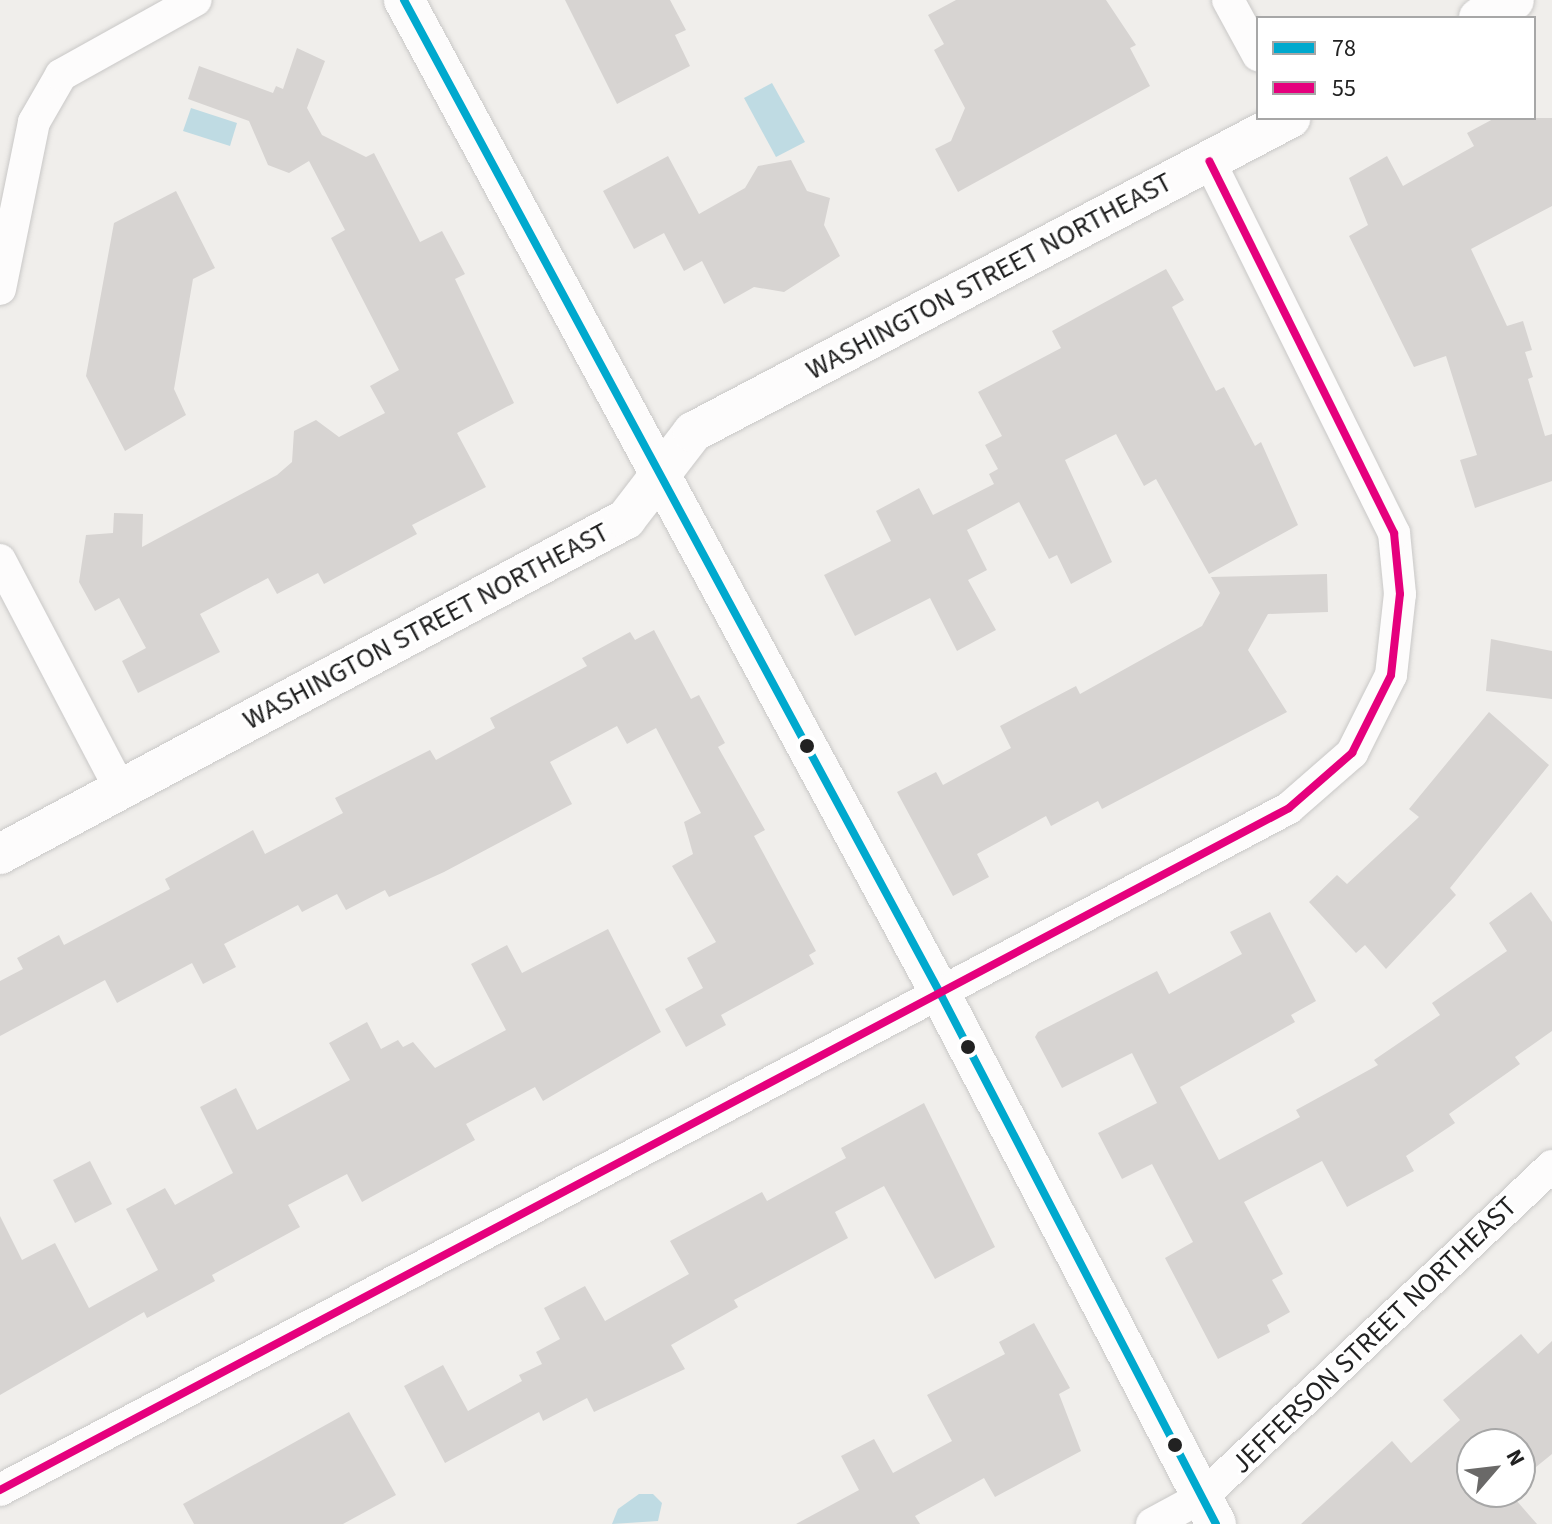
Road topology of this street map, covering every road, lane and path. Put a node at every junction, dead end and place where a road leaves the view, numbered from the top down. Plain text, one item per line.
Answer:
1 (196, 0) edge
2 (404, 0) edge
3 (1228, 0) edge
4 (1514, 0) edge
5 (1483, 16) edge
6 (1256, 51) edge
7 (1286, 120) edge
8 (1209, 161) junction
9 (1, 276) edge
10 (657, 472) junction
11 (0, 560) edge
12 (121, 790) junction
13 (0, 854) edge
14 (941, 995) junction
15 (1552, 1166) edge
16 (0, 1490) edge
17 (1209, 1511) edge
18 (1152, 1524) edge

1 - 9 street
2 - 10 street
3 - 6 street
4 - 5 street
7 - 8 street, WASHINGTON STREET NORTHEAST
8 - 10 street, WASHINGTON STREET NORTHEAST
8 - 14 street
10 - 12 street, WASHINGTON STREET NORTHEAST
10 - 14 street
11 - 12 street
12 - 13 street, WASHINGTON STREET NORTHEAST
14 - 16 street
14 - 17 street
15 - 17 street, JEFFERSON STREET NORTHEAST
17 - 18 street, JEFFERSON STREET NORTHEAST

